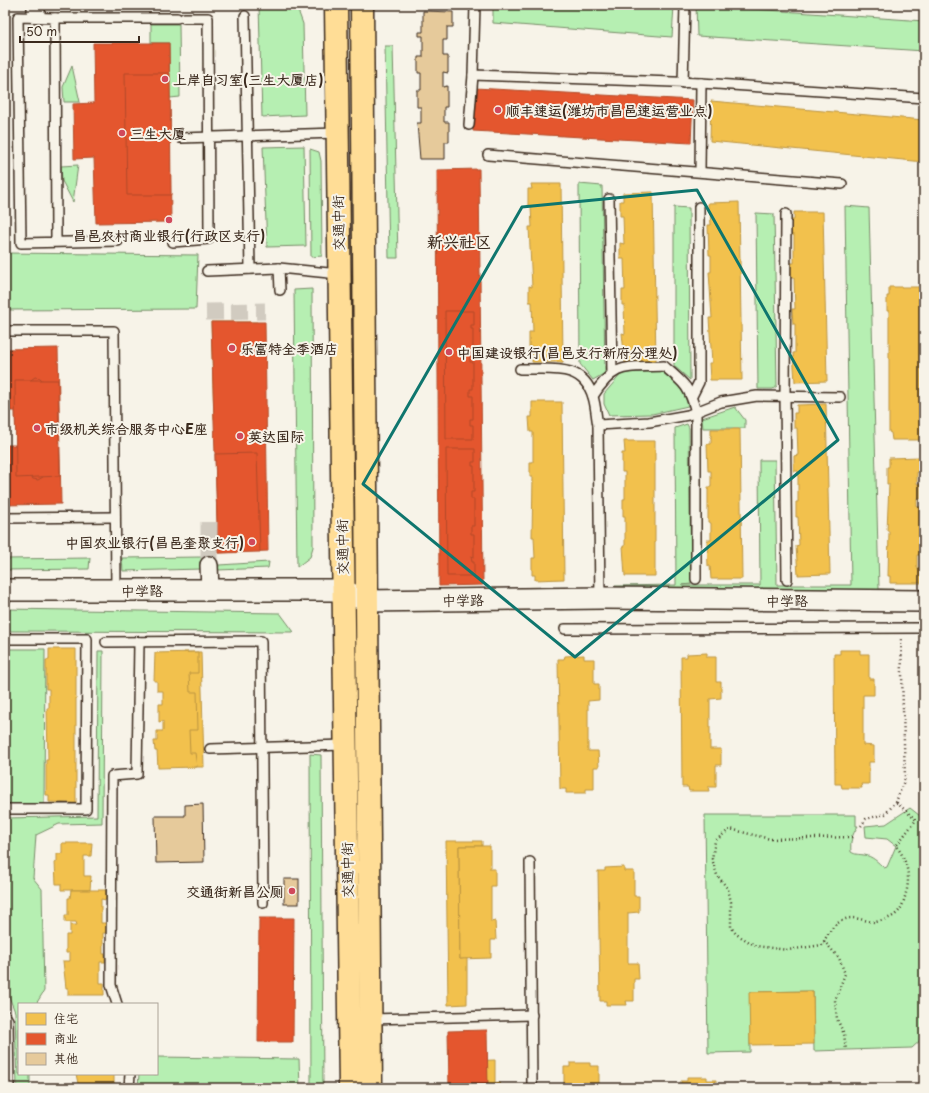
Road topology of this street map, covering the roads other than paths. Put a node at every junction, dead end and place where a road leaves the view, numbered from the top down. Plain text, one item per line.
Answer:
1 (32, 5) edge
2 (40, 5) edge
3 (336, 5) edge
4 (362, 5) edge
5 (475, 5) edge
6 (685, 5) edge
7 (245, 16) dead end
8 (36, 17) junction
9 (55, 18) junction
10 (472, 75) junction
11 (683, 83) junction
12 (701, 84) junction
13 (924, 98) edge
14 (469, 125) dead end
15 (337, 133) junction
16 (248, 135) junction
17 (208, 137) junction
18 (181, 138) dead end
19 (488, 155) dead end
20 (700, 172) junction
21 (842, 184) dead end
22 (609, 199) dead end
23 (699, 207) dead end
24 (786, 214) dead end
25 (118, 241) dead end
26 (56, 242) junction
27 (172, 242) dead end
28 (280, 268) junction
29 (250, 269) junction
30 (207, 271) dead end
31 (339, 274) junction
32 (280, 290) dead end
33 (5, 331) edge
34 (520, 369) dead end
35 (612, 373) junction
36 (593, 396) junction
37 (692, 396) junction
38 (784, 396) junction
39 (840, 398) dead end
40 (696, 412) junction
41 (598, 425) junction
42 (115, 517) junction
43 (5, 518) edge
44 (209, 565) tunnel mouth
45 (696, 579) dead end
46 (787, 580) dead end
47 (5, 590) edge
48 (116, 590) junction
49 (210, 590) junction
50 (343, 590) junction
51 (600, 599) junction
52 (366, 601) junction
53 (924, 601) edge
54 (565, 628) dead end
55 (924, 628) edge
56 (5, 639) edge
57 (106, 642) dead end
58 (139, 642) junction
59 (345, 745) junction
60 (262, 748) junction
61 (210, 749) dead end
62 (5, 809) edge
63 (530, 862) dead end
64 (264, 903) dead end
65 (117, 1003) edge
66 (5, 1015) edge
67 (532, 1015) junction
68 (370, 1019) junction
69 (130, 1075) edge
70 (9, 1088) edge
71 (130, 1088) edge
72 (350, 1088) edge
73 (371, 1088) edge
74 (532, 1088) edge

1 - 8 lane
2 - 8 lane
3 - 15 main road, 交通中街
4 - 52 main road, 交通中街
5 - 10 lane
6 - 11 lane
7 - 16 lane
8 - 9 lane
8 - 26 lane
9 - 17 lane
9 - 26 lane
10 - 11 lane
10 - 14 lane
11 - 12 lane
12 - 13 lane
12 - 20 lane
15 - 16 lane
15 - 31 main road, 交通中街
16 - 17 lane
16 - 29 lane
17 - 18 lane
17 - 27 lane
19 - 20 lane
20 - 21 lane
22 - 35 lane
23 - 37 lane
24 - 38 lane
25 - 26 lane
28 - 29 lane
28 - 31 lane
28 - 32 lane
29 - 30 lane
31 - 50 main road, 交通中街
33 - 42 lane
34 - 36 lane
35 - 36 lane
35 - 37 lane
36 - 41 lane
37 - 40 lane
38 - 39 lane
38 - 40 lane
38 - 46 lane
40 - 41 lane
40 - 45 lane
41 - 51 lane
42 - 43 lane
42 - 48 lane
44 - 49 street
47 - 48 street, 中学路
48 - 49 street, 中学路
49 - 50 street, 中学路
50 - 52 street, 中学路
50 - 59 main road, 交通中街
51 - 52 street, 中学路
51 - 53 street, 中学路
52 - 68 main road, 交通中街
54 - 55 lane
56 - 62 lane
57 - 58 lane
58 - 60 lane
58 - 65 lane
59 - 60 lane
59 - 72 main road, 交通中街
60 - 61 lane
60 - 64 lane
63 - 67 lane
66 - 70 lane
67 - 68 lane
67 - 74 lane
68 - 73 main road, 交通中街
69 - 71 lane

